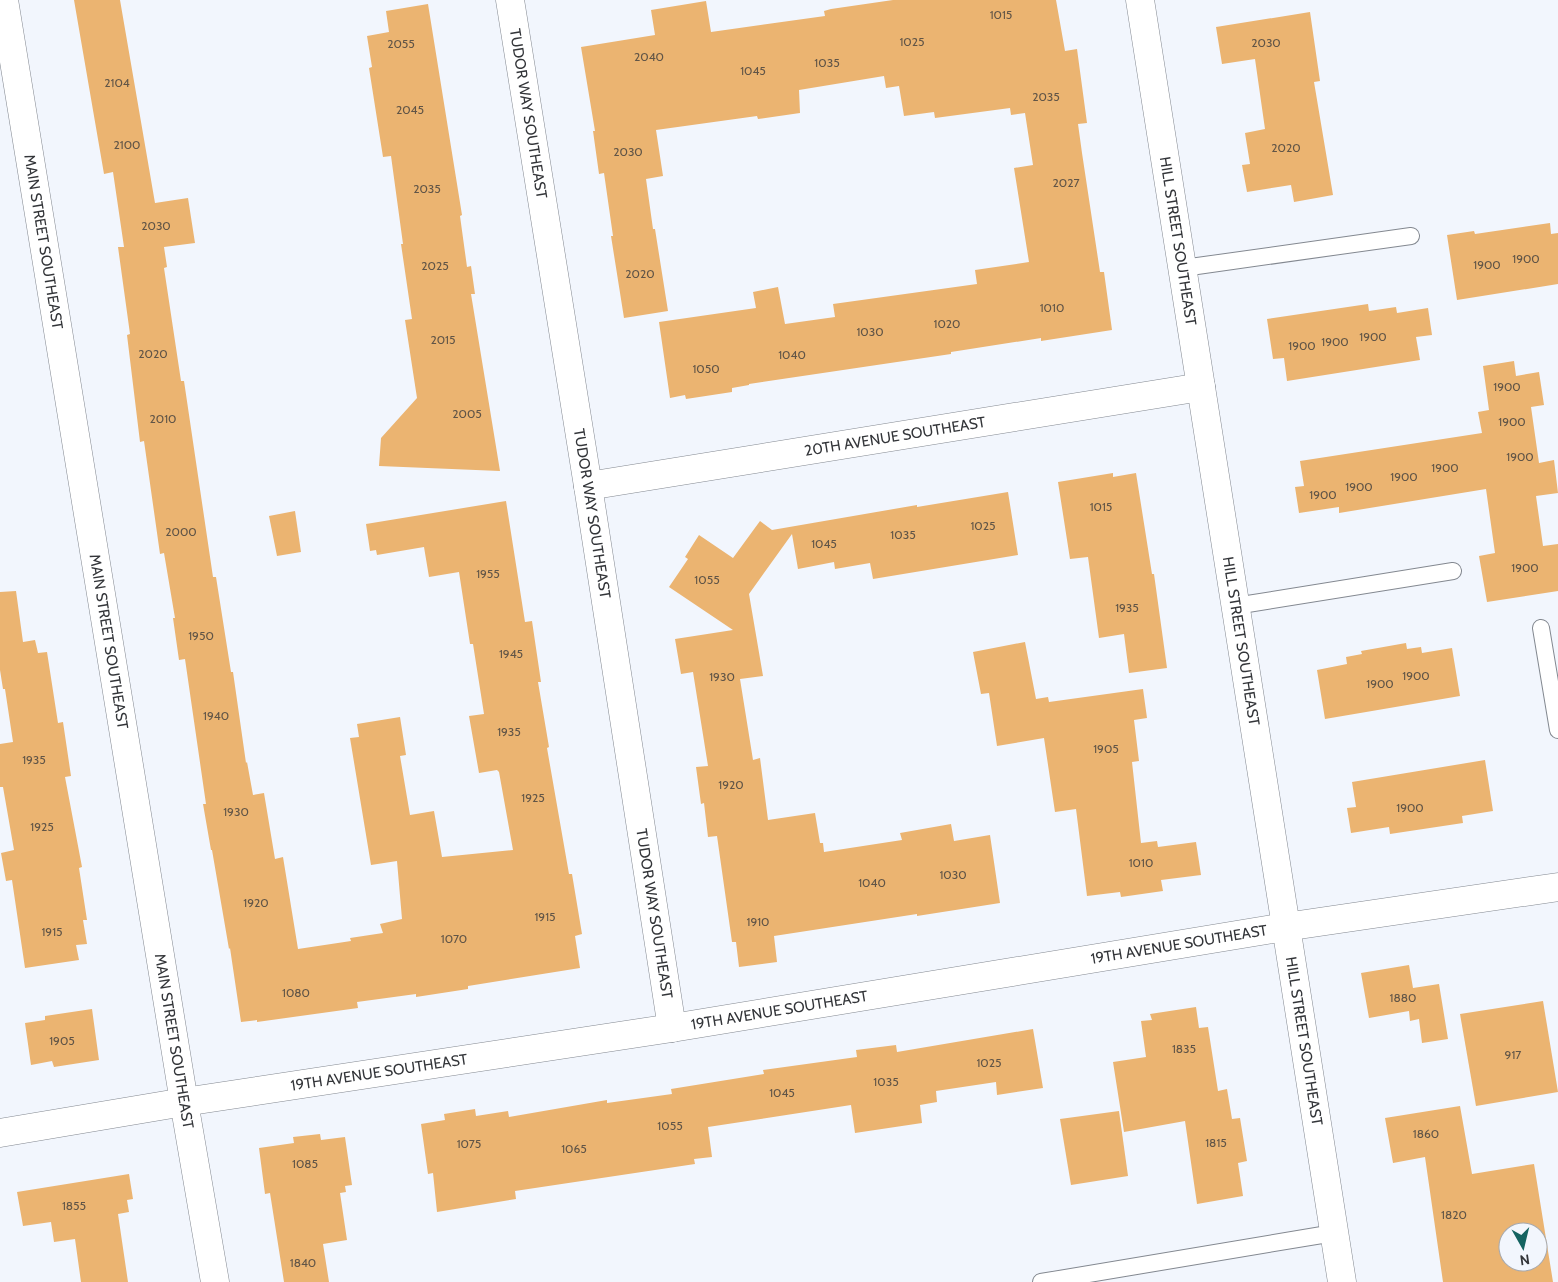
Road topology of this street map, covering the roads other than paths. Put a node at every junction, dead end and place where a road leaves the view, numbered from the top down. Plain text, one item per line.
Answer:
1 (4, 0) edge
2 (510, 0) edge
3 (1140, 0) edge
4 (1411, 236) dead end
5 (1183, 268) junction
6 (1201, 387) junction
7 (588, 486) junction
8 (1453, 571) dead end
9 (1235, 606) junction
10 (1542, 628) dead end
11 (1558, 730) edge
12 (1558, 887) edge
13 (1285, 927) junction
14 (672, 1028) junction
15 (184, 1102) junction
16 (0, 1133) edge
17 (1334, 1233) junction
18 (215, 1282) edge
19 (1041, 1282) edge
20 (1342, 1282) edge

1 - 15 street, MAIN STREET SOUTHEAST
2 - 7 street, TUDOR WAY SOUTHEAST
3 - 5 street, HILL STREET SOUTHEAST
4 - 5 lane
5 - 6 street, HILL STREET SOUTHEAST
6 - 7 street, 20TH AVENUE SOUTHEAST
6 - 9 street, HILL STREET SOUTHEAST
7 - 14 street, TUDOR WAY SOUTHEAST
8 - 9 lane
9 - 13 street, HILL STREET SOUTHEAST
10 - 11 lane
12 - 13 street, 19TH AVENUE SOUTHEAST
13 - 14 street, 19TH AVENUE SOUTHEAST
13 - 17 street, HILL STREET SOUTHEAST
14 - 15 street, 19TH AVENUE SOUTHEAST
15 - 16 street, 19TH AVENUE SOUTHEAST
15 - 18 street, MAIN STREET SOUTHEAST
17 - 19 lane
17 - 20 street, HILL STREET SOUTHEAST

